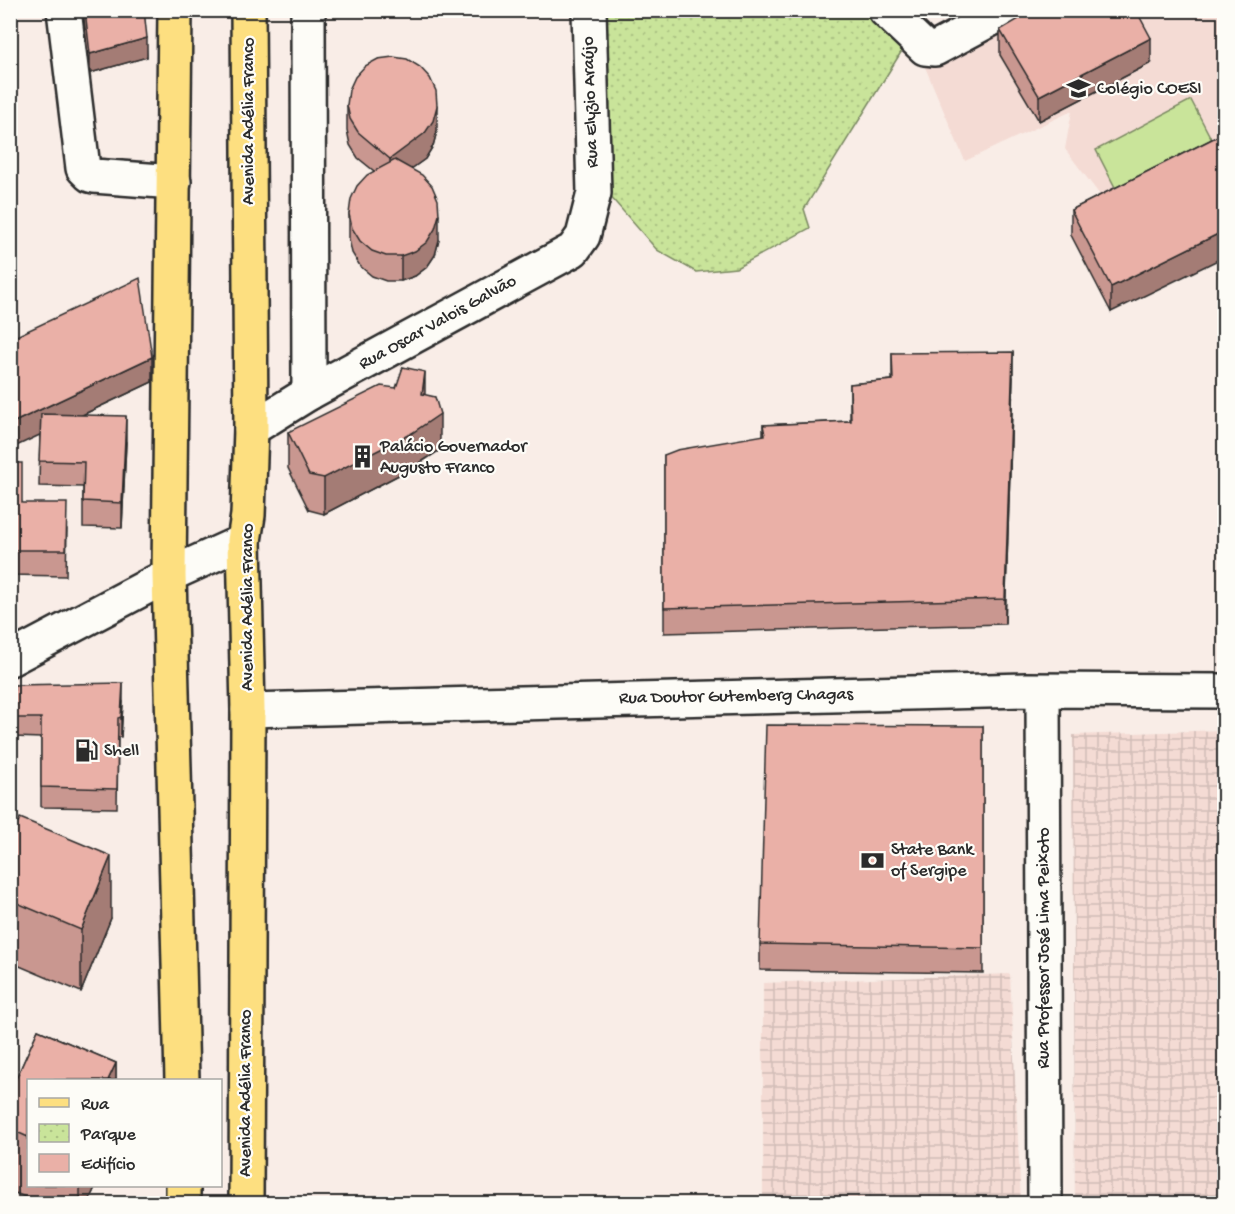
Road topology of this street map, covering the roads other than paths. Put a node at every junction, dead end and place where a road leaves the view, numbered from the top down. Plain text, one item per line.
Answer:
1 (64, 10) edge
2 (176, 10) edge
3 (248, 10) edge
4 (308, 10) edge
5 (589, 10) edge
6 (885, 10) edge
7 (1008, 10) edge
8 (174, 182) junction
9 (594, 193) joint
10 (309, 393) junction
11 (251, 429) junction
12 (244, 541) junction
13 (169, 575) junction
14 (10, 659) edge
15 (1224, 691) edge
16 (1043, 692) junction
17 (248, 710) junction
18 (182, 1079) edge
19 (183, 1187) edge
20 (183, 1203) edge
21 (246, 1203) edge
22 (1045, 1203) edge

1 - 8 street
2 - 8 main road
3 - 11 main road, Avenida Adélia Franco
4 - 10 street
5 - 9 street, Rua Elyzio Araújo
6 - 7 street
8 - 13 main road
9 - 10 street, Rua Oscar Valois Galvão
10 - 11 street, Rua Oscar Valois Galvão
11 - 12 main road, Avenida Adélia Franco
12 - 13 street
12 - 17 main road, Avenida Adélia Franco
13 - 14 street
13 - 18 main road
15 - 16 street, Rua Doutor Gutemberg Chagas
16 - 17 street, Rua Doutor Gutemberg Chagas
16 - 22 street, Rua Professor José Lima Peixoto
17 - 21 main road, Avenida Adélia Franco
19 - 20 main road

